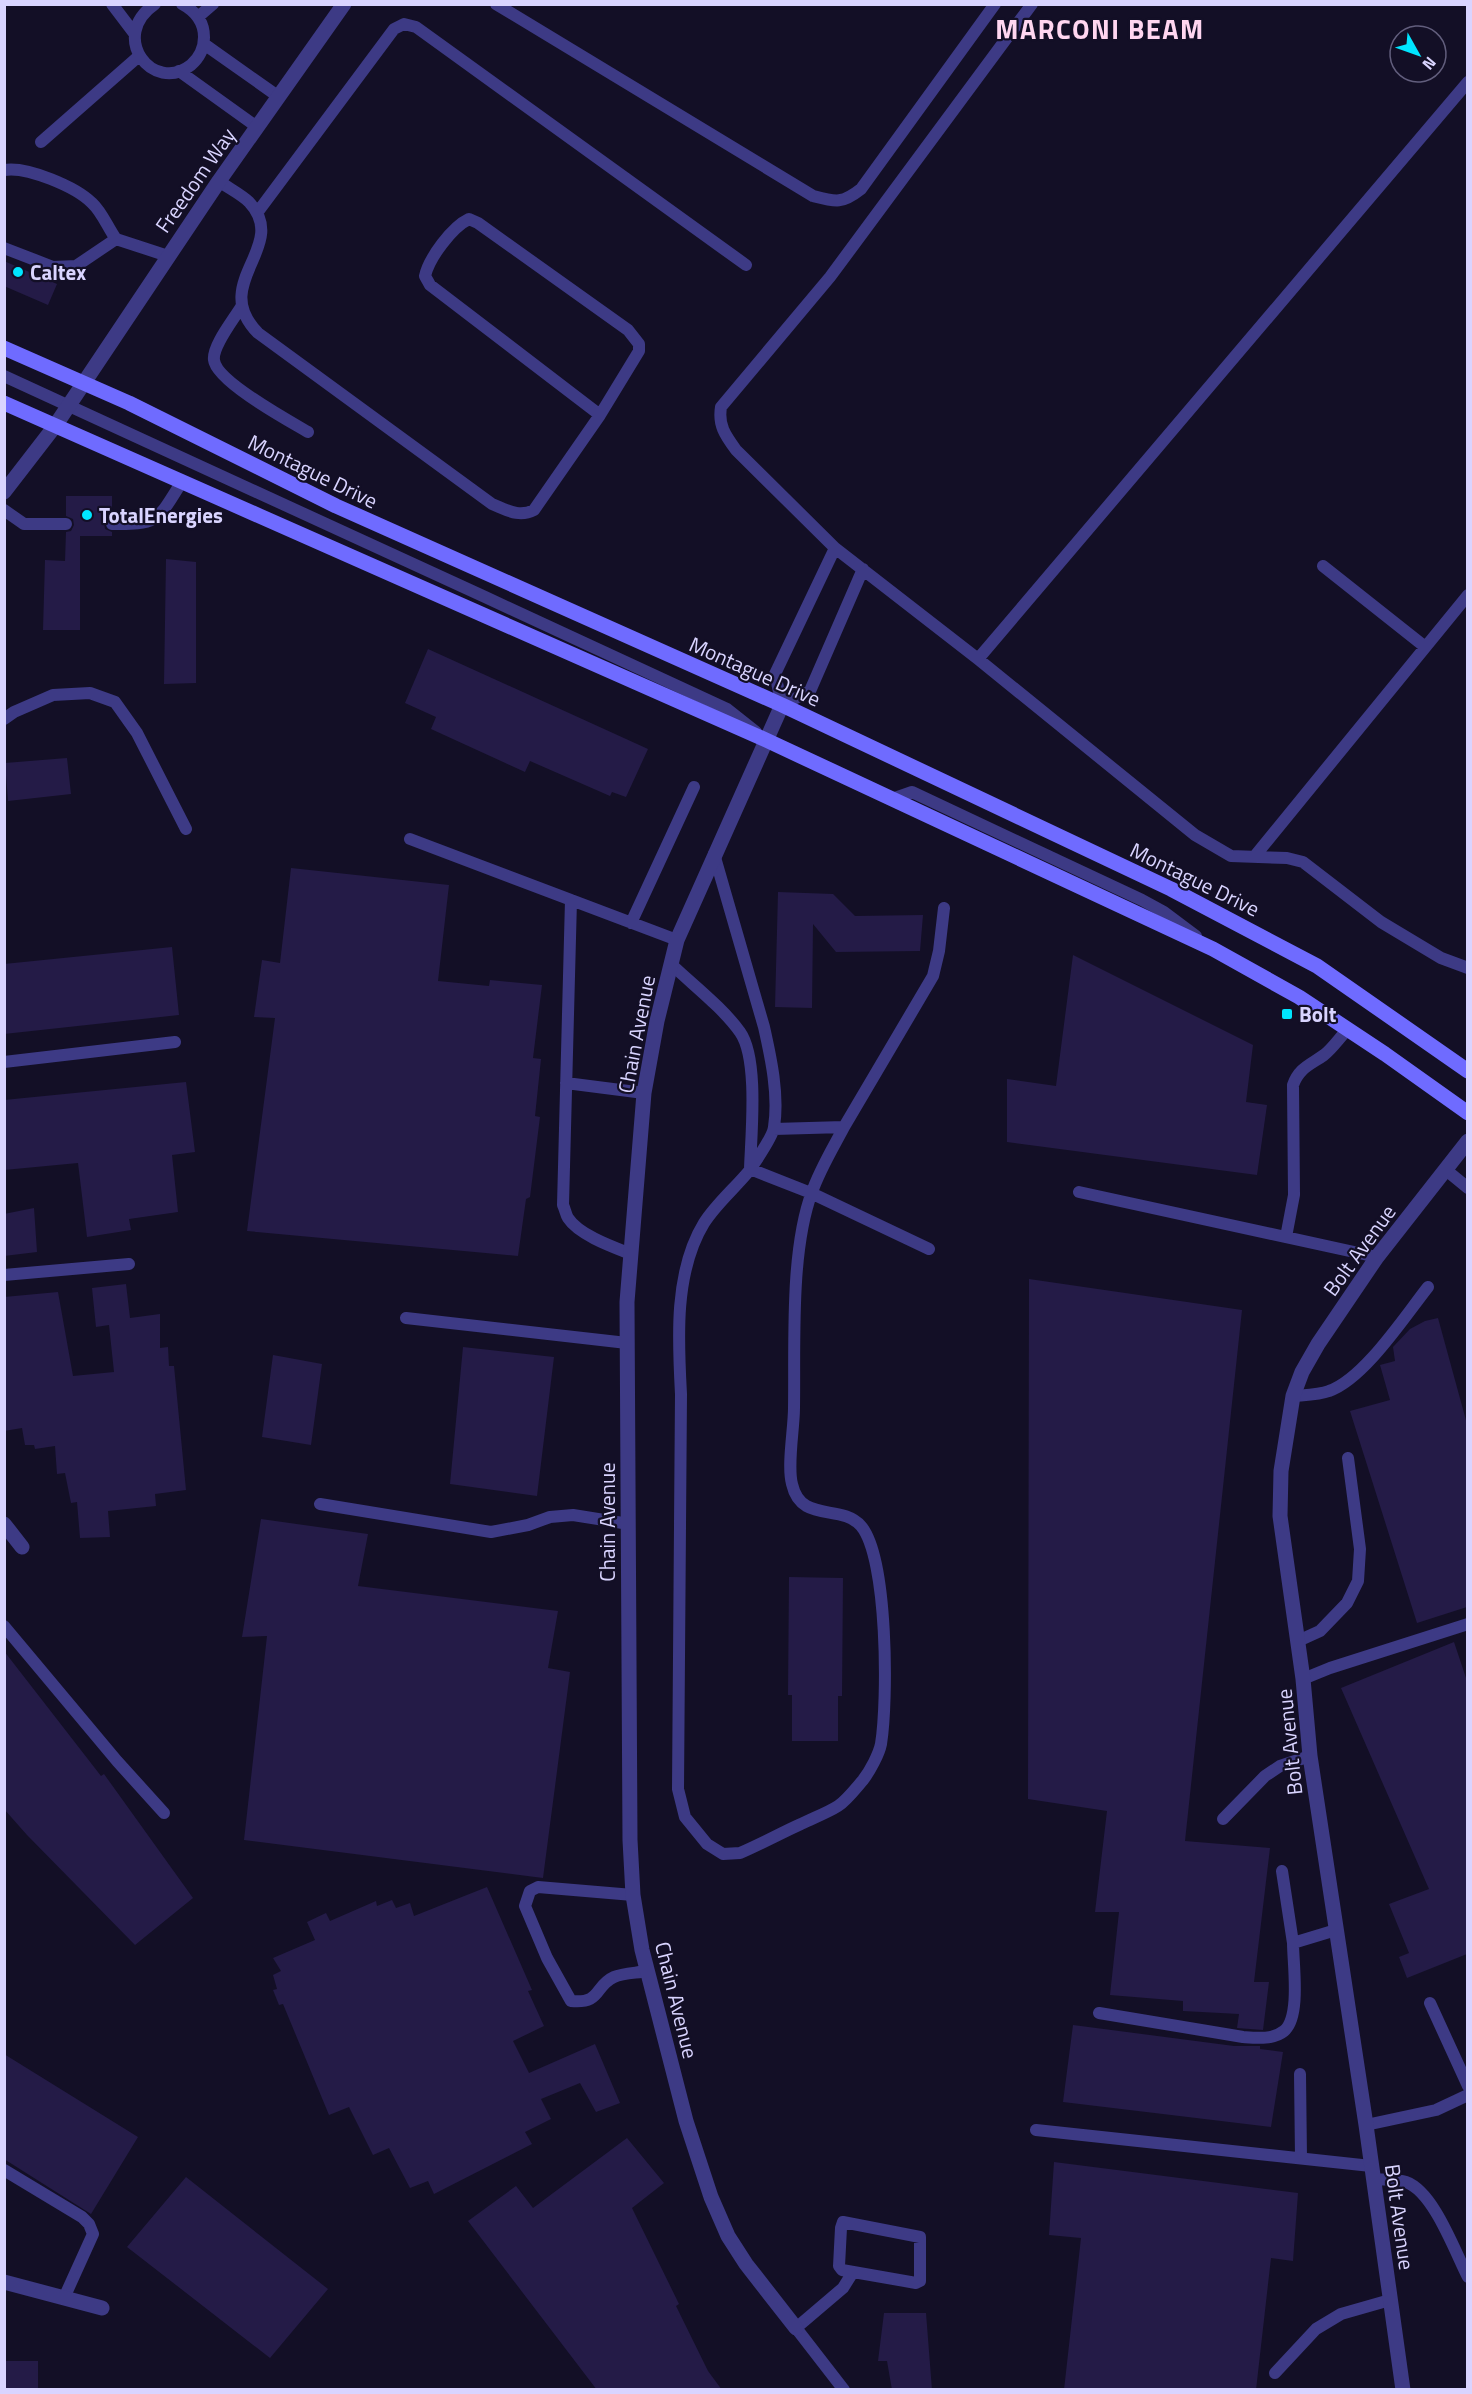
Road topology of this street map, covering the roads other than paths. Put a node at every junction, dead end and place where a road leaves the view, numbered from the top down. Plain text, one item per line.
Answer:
1 (111, 4) edge
2 (155, 4) edge
3 (182, 4) edge
4 (213, 4) edge
5 (344, 4) edge
6 (496, 4) edge
7 (995, 4) edge
8 (1032, 4) edge
9 (198, 17) junction
10 (134, 33) junction
11 (204, 44) junction
12 (139, 56) junction
13 (179, 71) junction
14 (1467, 82) edge
15 (279, 97) junction
16 (257, 127) junction
17 (41, 141) dead end
18 (4, 170) edge
19 (219, 181) junction
20 (256, 213) junction
21 (116, 239) junction
22 (4, 248) edge
23 (168, 256) junction
24 (746, 265) dead end
25 (242, 307) junction
26 (4, 348) edge
27 (4, 376) edge
28 (84, 382) junction
29 (4, 403) edge
30 (69, 404) junction
31 (600, 415) junction
32 (55, 426) junction
33 (308, 432) dead end
34 (181, 483) junction
35 (4, 492) edge
36 (4, 510) edge
37 (66, 524) dead end
38 (112, 524) dead end
39 (835, 548) junction
40 (1323, 566) dead end
41 (863, 569) junction
42 (1467, 595) edge
43 (1424, 646) junction
44 (978, 659) junction
45 (782, 705) junction
46 (4, 719) edge
47 (766, 740) junction
48 (694, 787) dead end
49 (186, 829) dead end
50 (410, 839) dead end
51 (714, 854) junction
52 (1254, 857) junction
53 (571, 900) junction
54 (944, 908) dead end
55 (631, 923) junction
56 (677, 940) junction
57 (671, 964) junction
58 (1467, 968) edge
59 (1348, 1029) junction
60 (175, 1042) dead end
61 (4, 1062) edge
62 (1467, 1071) edge
63 (567, 1083) junction
64 (644, 1093) junction
65 (1467, 1113) edge
66 (844, 1126) junction
67 (774, 1129) junction
68 (1467, 1141) edge
69 (750, 1169) junction
70 (1446, 1170) junction
71 (1467, 1188) edge
72 (1079, 1192) dead end
73 (811, 1193) junction
74 (1286, 1237) junction
75 (929, 1250) dead end
76 (631, 1254) junction
77 (1377, 1257) junction
78 (129, 1264) dead end
79 (4, 1275) edge
80 (1428, 1287) dead end
81 (406, 1318) dead end
82 (627, 1343) junction
83 (1293, 1396) junction
84 (1348, 1458) dead end
85 (320, 1504) dead end
86 (4, 1524) edge
87 (628, 1524) junction
88 (22, 1547) dead end
89 (1467, 1624) edge
90 (4, 1626) edge
91 (1298, 1641) junction
92 (1303, 1679) junction
93 (1310, 1756) junction
94 (164, 1813) dead end
95 (1223, 1819) dead end
96 (1282, 1871) dead end
97 (633, 1895) junction
98 (1336, 1930) junction
99 (1293, 1943) junction
100 (647, 1971) junction
101 (1430, 2003) dead end
102 (1099, 2013) dead end
103 (1300, 2074) dead end
104 (1467, 2086) edge
105 (1467, 2095) edge
106 (1366, 2125) junction
107 (1036, 2130) dead end
108 (1301, 2158) junction
109 (4, 2170) edge
110 (1372, 2172) junction
111 (853, 2272) junction
112 (1467, 2277) edge
113 (4, 2282) edge
114 (64, 2298) junction
115 (1390, 2300) junction
116 (102, 2308) dead end
117 (796, 2328) junction
118 (1275, 2373) dead end
119 (844, 2390) edge
120 (1402, 2390) edge

1 - 10 lane
2 - 10 lane
3 - 9 lane
4 - 9 lane
5 - 15 street, Freedom Way
6 - 7 lane
8 - 39 lane
9 - 11 lane
10 - 12 lane
11 - 13 lane
11 - 15 lane
12 - 13 lane
12 - 17 lane
13 - 16 lane
14 - 44 lane
15 - 16 street, Freedom Way
16 - 19 street, Freedom Way
18 - 21 lane
19 - 20 lane
19 - 23 street, Freedom Way
20 - 24 lane
20 - 25 lane
21 - 22 lane
21 - 23 lane
23 - 28 street, Freedom Way
25 - 31 lane
25 - 33 lane
26 - 28 main road, Montague Drive
27 - 30 lane
28 - 30 street, Freedom Way
28 - 45 main road, Montague Drive
29 - 32 main road
30 - 32 street, Freedom Way
30 - 47 lane
31 - 31 lane
32 - 34 main road
32 - 35 street, Freedom Way
34 - 38 lane
34 - 47 main road
36 - 37 lane
39 - 41 lane
39 - 45 lane
40 - 43 lane
41 - 44 lane
41 - 45 lane
42 - 43 lane
43 - 52 lane
44 - 52 lane
45 - 47 street, Chain Avenue
45 - 62 main road, Montague Drive
46 - 49 lane
47 - 51 street, Chain Avenue
47 - 59 main road
48 - 55 lane
50 - 53 lane
51 - 56 street, Chain Avenue
51 - 67 lane
52 - 58 lane
53 - 55 lane
53 - 63 lane
54 - 66 lane
55 - 56 lane
56 - 57 street, Chain Avenue
57 - 64 street, Chain Avenue
57 - 69 lane
59 - 65 main road
59 - 74 lane
60 - 61 lane
63 - 64 lane
63 - 76 lane
64 - 76 street, Chain Avenue
66 - 67 lane
66 - 73 lane
67 - 69 lane
68 - 70 street, Bolt Avenue
69 - 73 lane
69 - 73 lane
70 - 71 lane
70 - 77 street, Bolt Avenue
72 - 74 lane
73 - 75 lane
74 - 77 lane
76 - 82 street, Chain Avenue
77 - 83 street, Bolt Avenue
78 - 79 lane
80 - 83 lane
81 - 82 lane
82 - 87 street, Chain Avenue
83 - 91 street, Bolt Avenue
84 - 91 lane
85 - 87 lane
86 - 88 street
87 - 97 street, Chain Avenue
89 - 92 lane
90 - 94 lane
91 - 92 street, Bolt Avenue
92 - 93 street, Bolt Avenue
93 - 95 lane
93 - 98 street, Bolt Avenue
96 - 99 lane
97 - 100 street, Chain Avenue
97 - 100 lane
98 - 99 lane
98 - 106 street, Bolt Avenue
99 - 102 lane
100 - 117 street, Chain Avenue
101 - 104 lane
103 - 108 lane
105 - 106 lane
106 - 110 street, Bolt Avenue
107 - 108 lane
108 - 110 lane
109 - 114 lane
110 - 112 lane
110 - 115 street, Bolt Avenue
111 - 111 lane
111 - 117 lane
113 - 114 street
114 - 116 street
115 - 118 lane
115 - 120 street, Bolt Avenue
117 - 119 lane

